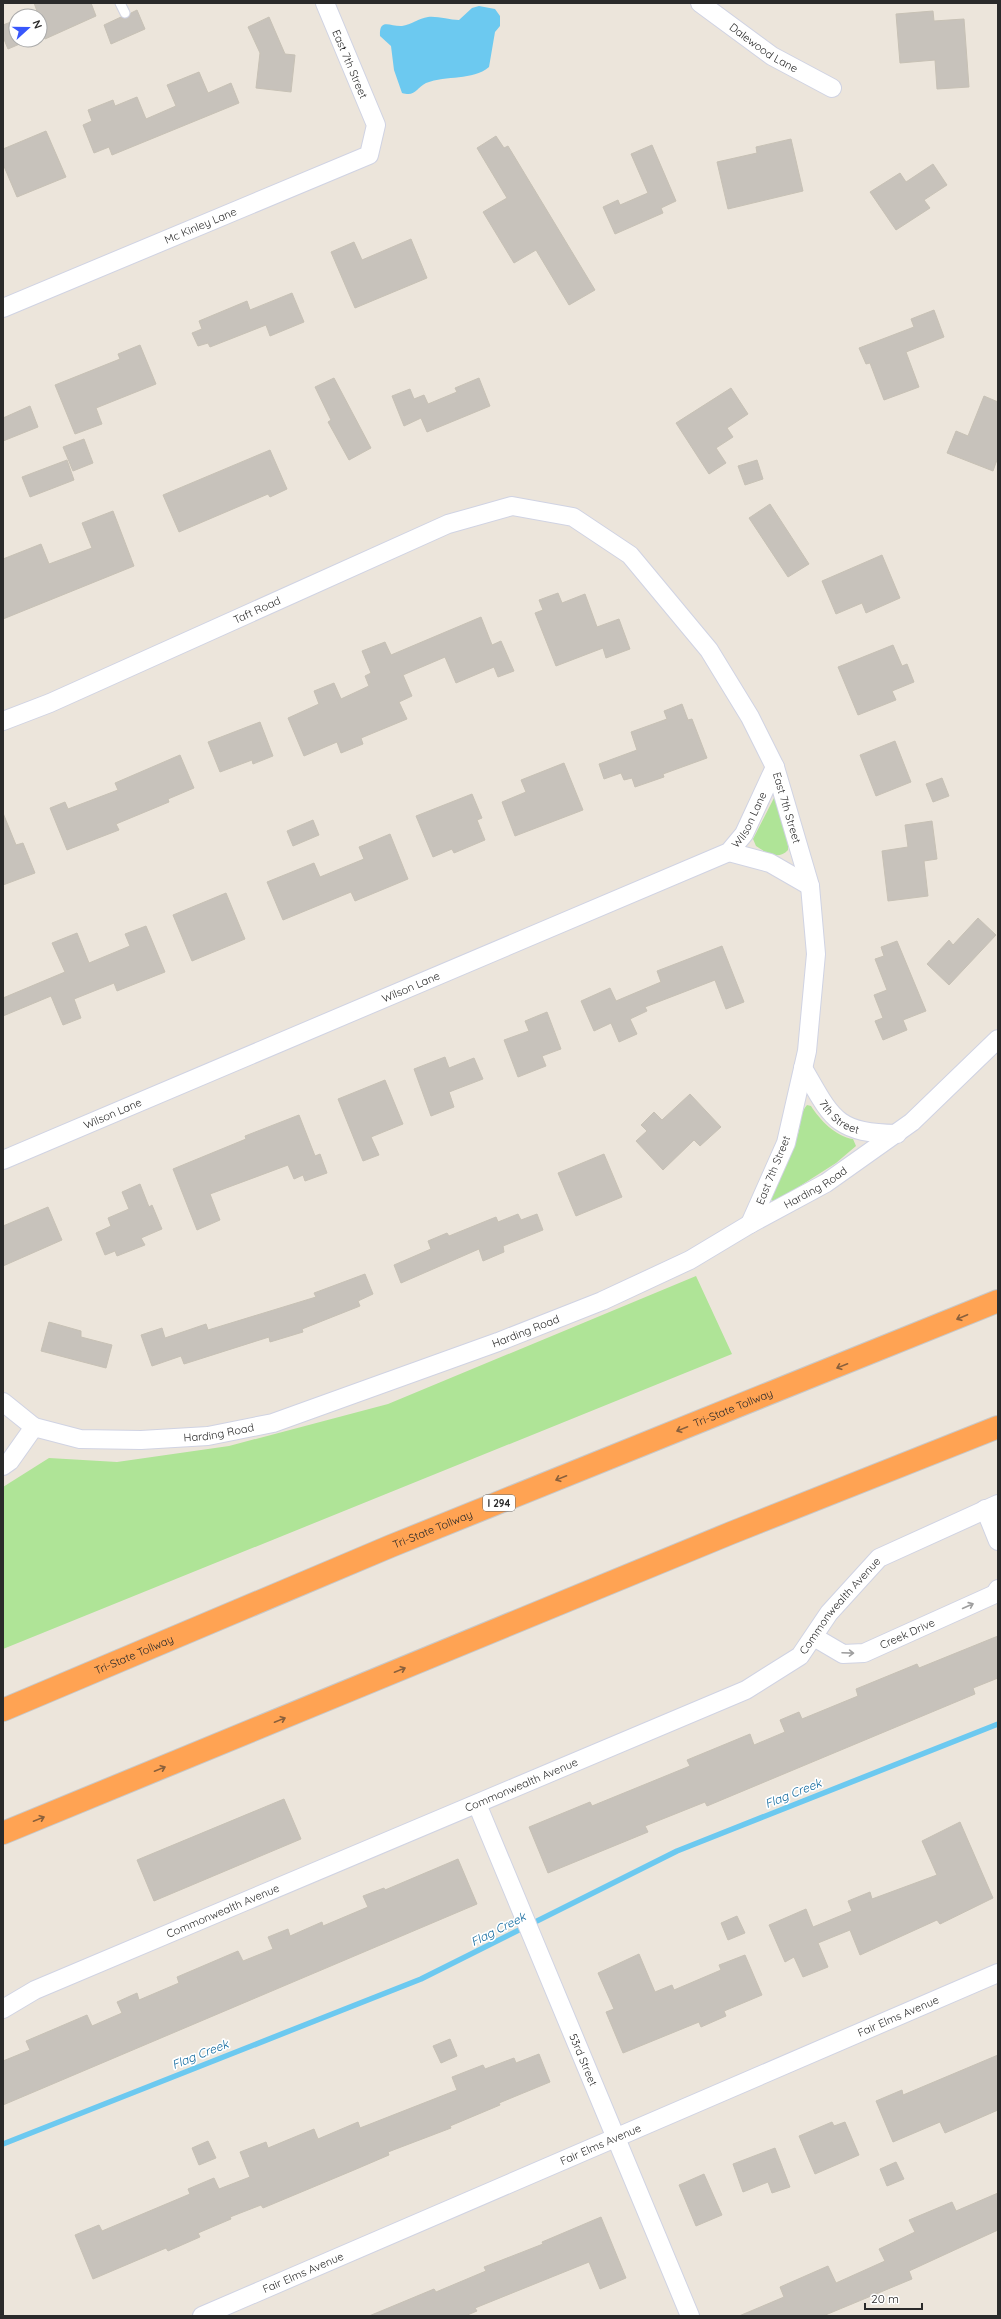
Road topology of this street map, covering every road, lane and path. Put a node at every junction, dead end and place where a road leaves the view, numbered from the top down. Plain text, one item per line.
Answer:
1 (120, 3) edge
2 (325, 3) edge
3 (700, 3) edge
4 (125, 13) dead end
5 (832, 88) dead end
6 (376, 125) joint
7 (3, 308) edge
8 (512, 506) joint
9 (3, 721) edge
10 (775, 767) junction
11 (729, 852) junction
12 (810, 886) junction
13 (998, 1039) edge
14 (803, 1068) junction
15 (896, 1134) junction
16 (3, 1160) edge
17 (750, 1224) junction
18 (998, 1301) edge
19 (3, 1402) edge
20 (34, 1427) junction
21 (998, 1427) edge
22 (3, 1466) edge
23 (992, 1506) edge
24 (998, 1541) edge
25 (998, 1589) edge
26 (814, 1637) junction
27 (3, 1710) edge
28 (477, 1804) junction
29 (3, 1833) edge
30 (998, 1973) edge
31 (3, 2009) edge
32 (616, 2139) junction
33 (202, 2316) edge
34 (690, 2316) edge

1 - 4 lane
2 - 6 street, East 7th Street
3 - 5 street, Dalewood Lane
6 - 7 street, Mc Kinley Lane
8 - 9 street, Taft Road
8 - 10 street, East 7th Street
10 - 11 street, Wilson Lane
10 - 12 street, East 7th Street
11 - 12 street
11 - 16 street, Wilson Lane
12 - 14 street, East 7th Street
13 - 15 street, Harding Road
14 - 15 street, 7th Street
14 - 17 street, East 7th Street
15 - 17 street, Harding Road
17 - 20 street, Harding Road
18 -> 27 highway, Tri-State Tollway / I 294
19 - 20 street
20 - 22 street
29 -> 21 highway
23 - 24 street
23 - 26 street, Commonwealth Avenue
26 -> 25 street, Creek Drive
26 - 28 street, Commonwealth Avenue
28 - 31 street, Commonwealth Avenue
28 - 32 street, 53rd Street
30 - 32 street, Fair Elms Avenue
32 - 33 street, Fair Elms Avenue
32 - 34 street, 53rd Street

